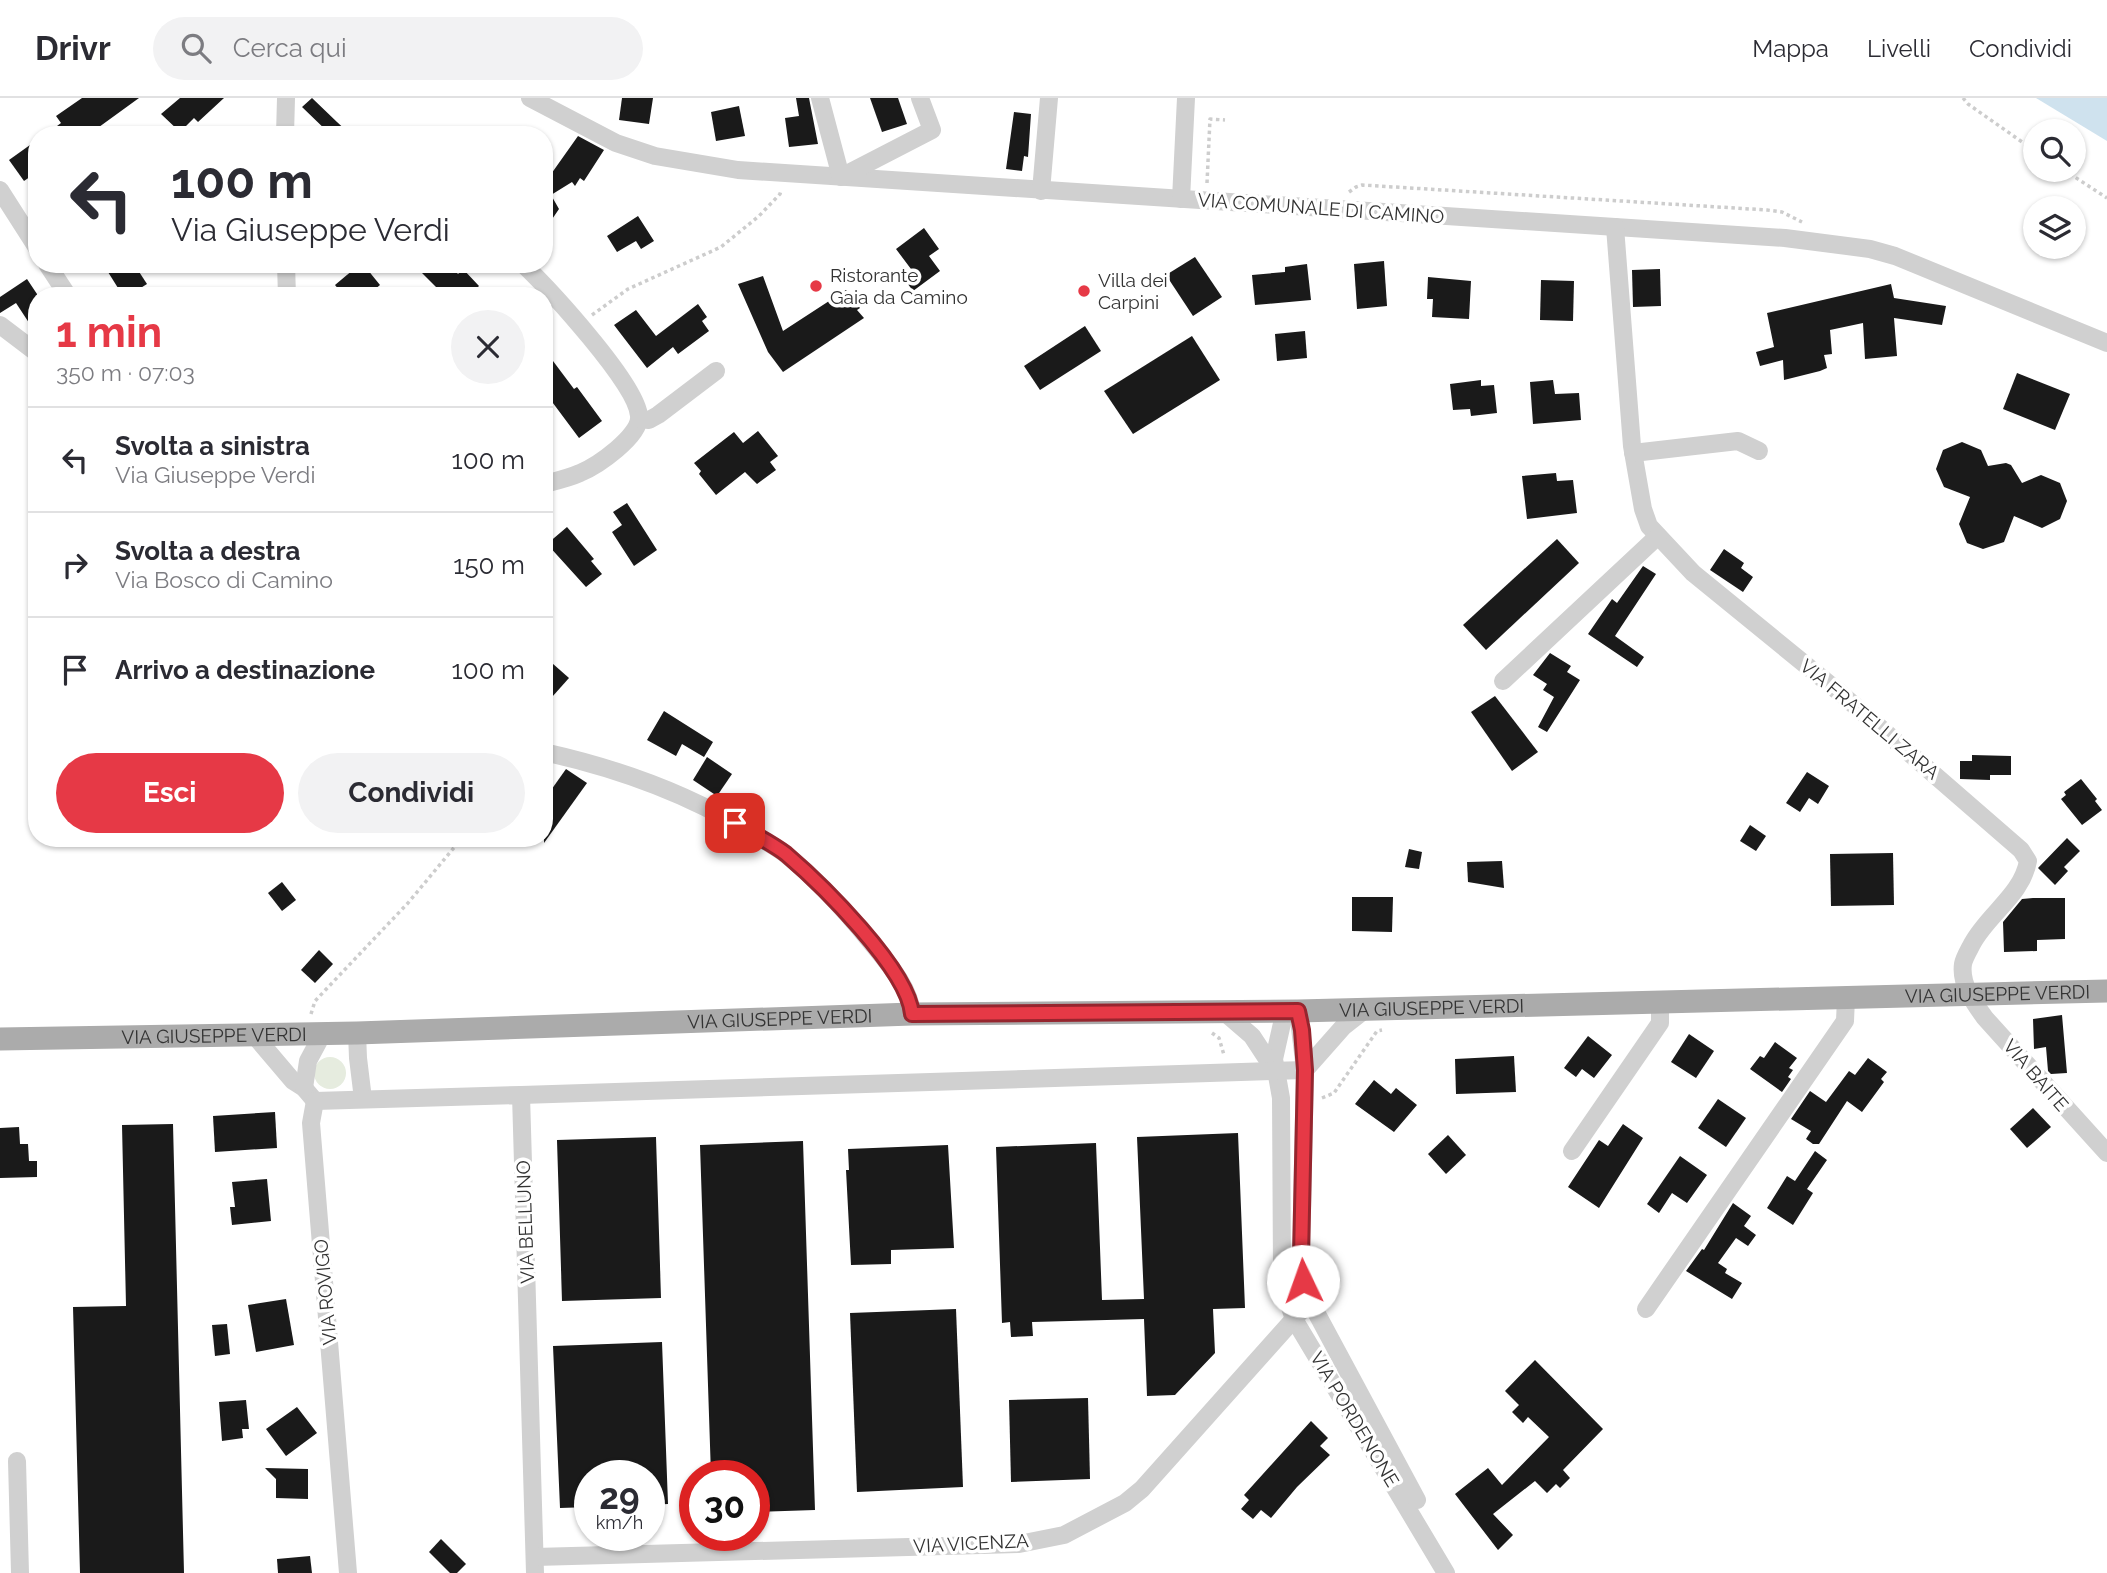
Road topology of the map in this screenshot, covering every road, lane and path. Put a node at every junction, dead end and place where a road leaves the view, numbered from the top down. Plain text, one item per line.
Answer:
1 (286, 98) edge
2 (530, 98) edge
3 (820, 98) edge
4 (920, 98) edge
5 (1049, 98) edge
6 (1186, 98) edge
7 (1963, 98) edge
8 (285, 126) edge
9 (2023, 143) edge
10 (784, 173) junction
11 (841, 177) junction
12 (2082, 182) edge
13 (0, 190) edge
14 (1041, 191) junction
15 (2107, 198) edge
16 (1181, 200) junction
17 (1615, 227) junction
18 (28, 234) edge
19 (532, 273) edge
20 (546, 287) edge
21 (553, 294) edge
22 (0, 325) edge
23 (579, 325) junction
24 (2107, 343) edge
25 (28, 346) edge
26 (716, 370) dead end
27 (640, 419) junction
28 (1759, 451) dead end
29 (1633, 453) junction
30 (553, 481) edge
31 (1658, 536) junction
32 (1503, 681) dead end
33 (553, 754) edge
34 (455, 847) edge
35 (2107, 991) edge
36 (1969, 995) junction
37 (1846, 998) junction
38 (1660, 1002) junction
39 (1366, 1009) junction
40 (1292, 1010) junction
41 (1223, 1011) junction
42 (912, 1014) junction
43 (1386, 1028) dead end
44 (314, 1033) junction
45 (357, 1033) junction
46 (254, 1035) junction
47 (0, 1039) edge
48 (1305, 1070) junction
49 (1275, 1071) junction
50 (309, 1095) junction
51 (521, 1095) junction
52 (1305, 1098) junction
53 (363, 1099) junction
54 (1572, 1151) dead end
55 (2107, 1153) edge
56 (1310, 1301) junction
57 (1646, 1309) dead end
58 (1294, 1319) junction
59 (17, 1461) dead end
60 (1418, 1513) junction
61 (535, 1565) edge
62 (20, 1573) edge
63 (348, 1573) edge
64 (1446, 1573) edge
65 (1458, 1573) edge

1 - 8 street
2 - 10 street, VIA COMUNALE DI CAMINO
3 - 11 street
4 - 11 street
5 - 14 street
6 - 16 street
7 - 9 path
10 - 11 street, VIA COMUNALE DI CAMINO
10 - 23 path
11 - 14 street, VIA COMUNALE DI CAMINO
12 - 15 path
13 - 18 street
14 - 16 street, VIA COMUNALE DI CAMINO
16 - 17 street, VIA COMUNALE DI CAMINO
17 - 24 street, VIA COMUNALE DI CAMINO
17 - 29 street, VIA FRATELLI ZARA
19 - 20 street
21 - 23 street
22 - 25 street
23 - 27 street
26 - 27 street
27 - 30 street
28 - 29 street
29 - 31 street, VIA FRATELLI ZARA
31 - 32 street
31 - 36 street, VIA FRATELLI ZARA
33 - 42 street
34 - 44 path
35 - 36 main road, VIA GIUSEPPE VERDI
36 - 37 main road, VIA GIUSEPPE VERDI
36 - 55 street, VIA BAITE
37 - 38 main road, VIA GIUSEPPE VERDI
37 - 57 street
38 - 39 main road, VIA GIUSEPPE VERDI
38 - 54 street
39 - 40 main road, VIA GIUSEPPE VERDI
39 - 48 street
40 - 41 main road, VIA GIUSEPPE VERDI
40 - 48 street, VIA PORDENONE
40 - 49 street, VIA PORDENONE
41 - 42 main road, VIA GIUSEPPE VERDI
41 - 49 street
42 - 45 main road, VIA GIUSEPPE VERDI
43 - 52 path
44 - 45 main road, VIA GIUSEPPE VERDI
44 - 46 main road, VIA GIUSEPPE VERDI
44 - 50 street, VIA ROVIGO
45 - 53 street
46 - 47 main road, VIA GIUSEPPE VERDI
46 - 50 street
48 - 49 street
48 - 52 street, VIA PORDENONE
49 - 51 street
49 - 58 street, VIA PORDENONE
50 - 53 street
50 - 63 street, VIA ROVIGO
51 - 53 street
51 - 61 street, VIA BELLUNO
52 - 56 street, VIA PORDENONE
56 - 58 street, VIA VICENZA
56 - 60 street, VIA PORDENONE
58 - 60 street, VIA PORDENONE
58 - 61 street, VIA VICENZA
59 - 62 street
60 - 64 street, VIA PORDENONE
60 - 65 street, VIA PORDENONE

